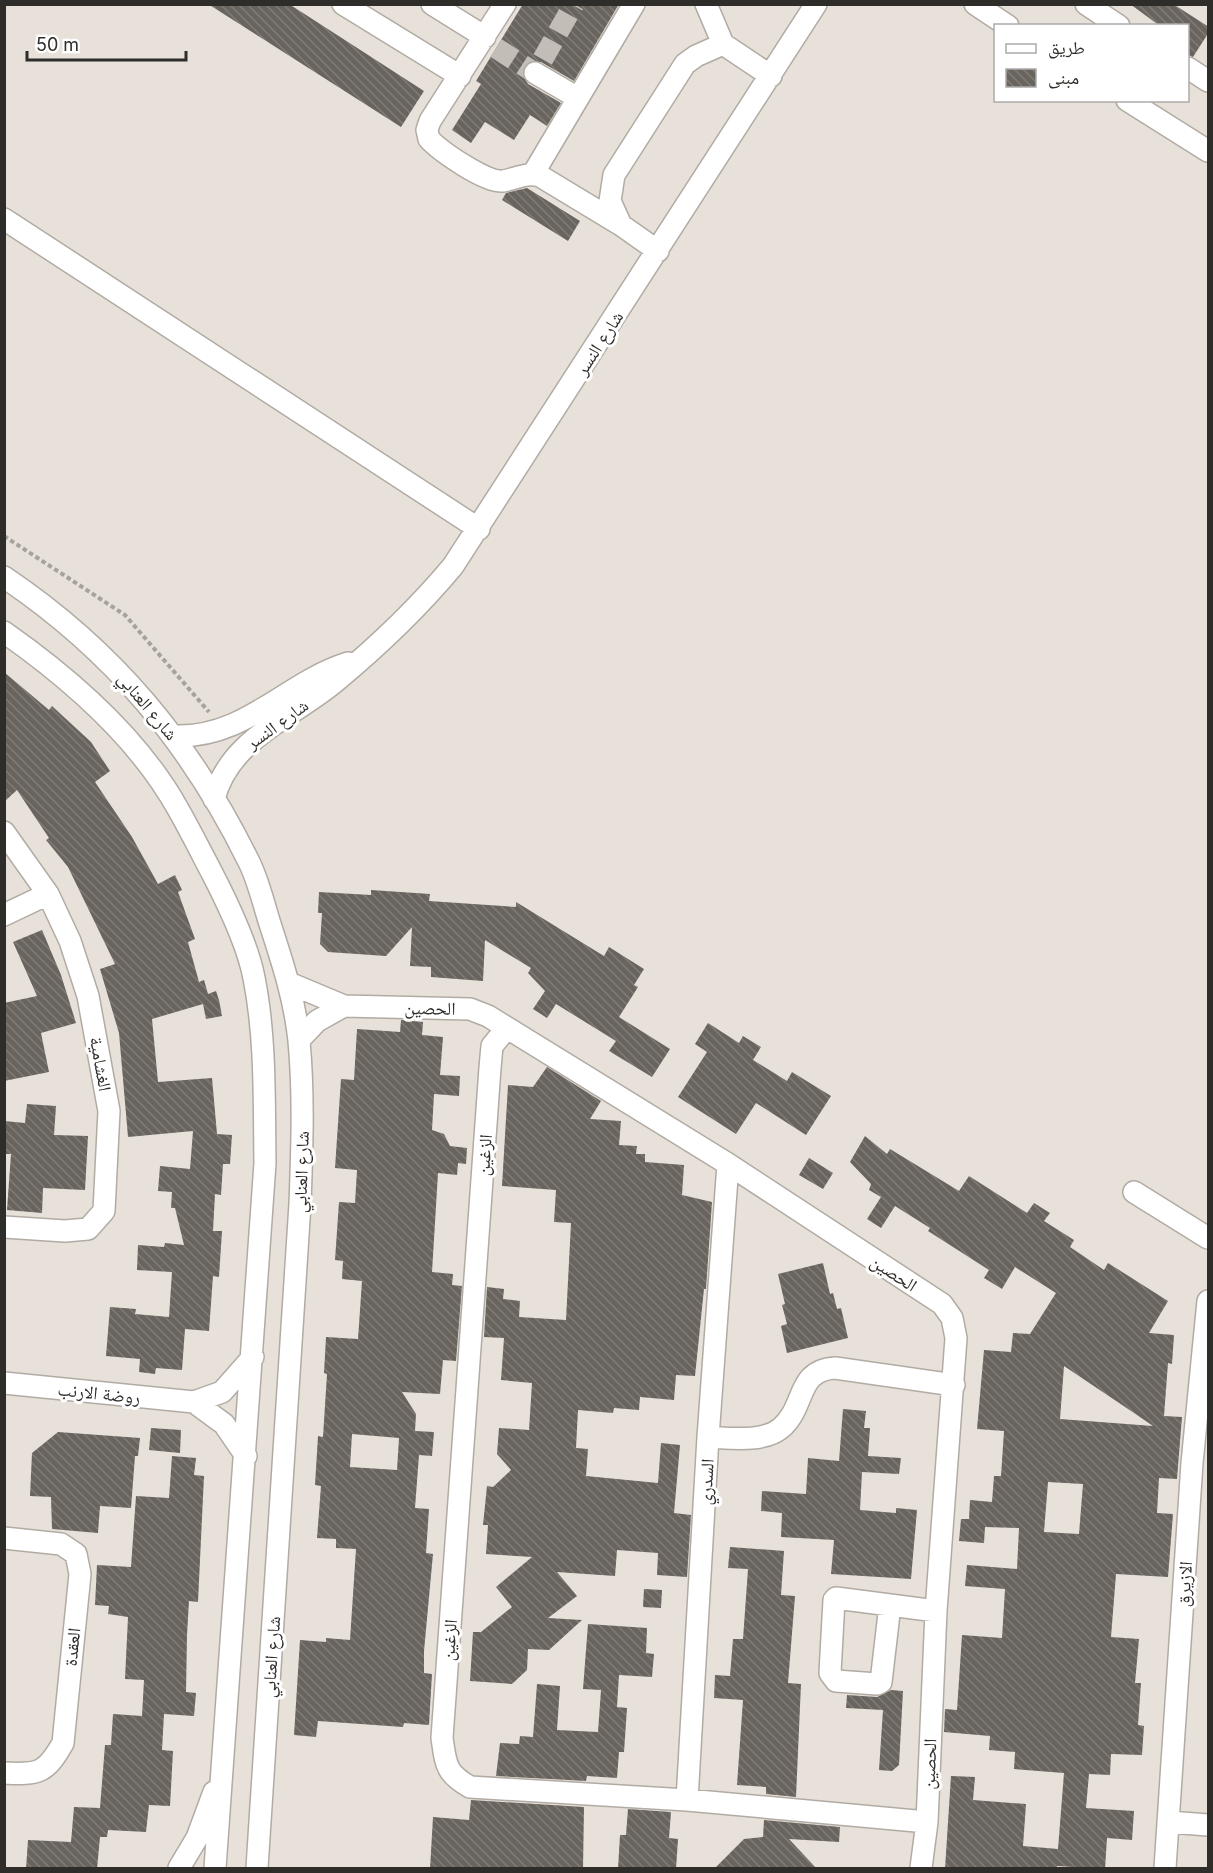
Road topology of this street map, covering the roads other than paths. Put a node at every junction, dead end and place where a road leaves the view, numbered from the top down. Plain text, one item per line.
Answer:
1 (432, 4) edge
2 (505, 4) edge
3 (634, 4) edge
4 (706, 4) edge
5 (816, 4) edge
6 (975, 4) edge
7 (1086, 4) edge
8 (348, 6) edge
9 (1005, 24) edge
10 (1116, 24) edge
11 (488, 42) junction
12 (723, 44) junction
13 (1189, 69) edge
14 (535, 74) dead end
15 (460, 76) junction
16 (771, 76) junction
17 (1209, 81) edge
18 (578, 98) junction
19 (1130, 102) edge
20 (1209, 151) edge
21 (533, 174) junction
22 (4, 219) edge
23 (621, 225) junction
24 (658, 251) junction
25 (479, 529) junction
26 (4, 577) edge
27 (4, 632) edge
28 (357, 660) junction
29 (175, 736) junction
30 (214, 799) junction
31 (4, 832) edge
32 (48, 894) junction
33 (4, 915) edge
34 (289, 983) junction
35 (344, 1006) junction
36 (506, 1029) junction
37 (299, 1040) junction
38 (728, 1164) junction
39 (1134, 1192) dead end
40 (4, 1227) edge
41 (1209, 1238) edge
42 (1209, 1301) edge
43 (253, 1357) junction
44 (4, 1383) edge
45 (954, 1385) junction
46 (194, 1402) junction
47 (708, 1437) junction
48 (246, 1456) junction
49 (1200, 1468) edge
50 (4, 1538) edge
51 (237, 1550) junction
52 (890, 1605) junction
53 (936, 1611) junction
54 (223, 1766) junction
55 (4, 1773) edge
56 (687, 1800) junction
57 (1169, 1821) junction
58 (260, 1822) junction
59 (927, 1822) junction
60 (1209, 1825) edge
61 (179, 1869) edge
62 (215, 1869) edge
63 (229, 1869) edge
64 (257, 1869) edge
65 (273, 1869) edge
66 (921, 1869) edge
67 (1165, 1869) edge

1 - 11 street
2 - 11 street
3 - 18 street
4 - 12 street
5 - 16 street, شارع النسر
6 - 9 street
7 - 10 street
8 - 15 street
11 - 15 street
12 - 16 street
12 - 23 street
13 - 17 street
14 - 18 street
15 - 21 street
16 - 24 street, شارع النسر
18 - 21 street
19 - 20 street
21 - 23 street
22 - 25 street
23 - 24 street
24 - 25 street, شارع النسر
25 - 28 street, شارع النسر
26 - 29 street, شارع العنابي
27 - 43 street, شارع العنابي
28 - 29 street, شارع النسر
28 - 30 street, شارع النسر
29 - 30 street, شارع العنابي
30 - 34 street, شارع العنابي
31 - 32 street, الغشامية
32 - 33 street
32 - 40 street, الغشامية
34 - 35 street, الحصين
34 - 37 street, شارع العنابي
35 - 36 street, الحصين
35 - 37 street, الحصين
36 - 38 street, الحصين
36 - 56 street, الزغين
37 - 58 street, شارع العنابي
38 - 45 street, الحصين
38 - 47 street, السدري
39 - 41 street
42 - 49 street, الازيرق
43 - 46 street, روضة الارنب
43 - 48 street, شارع العنابي
44 - 46 street, روضة الارنب
45 - 47 street
45 - 53 street, الحصين
46 - 48 street
47 - 56 street, السدري
48 - 51 street, شارع العنابي
49 - 57 street, الازيرق
50 - 55 street, العقدة
51 - 54 street, شارع العنابي
51 - 63 street
52 - 52 street
52 - 53 street
53 - 59 street, الحصين
54 - 61 street
54 - 62 street, شارع العنابي
56 - 59 street, الزغين
57 - 60 street
57 - 67 street, الازيرق
58 - 64 street, شارع العنابي
58 - 65 street
59 - 66 street, الحصين

